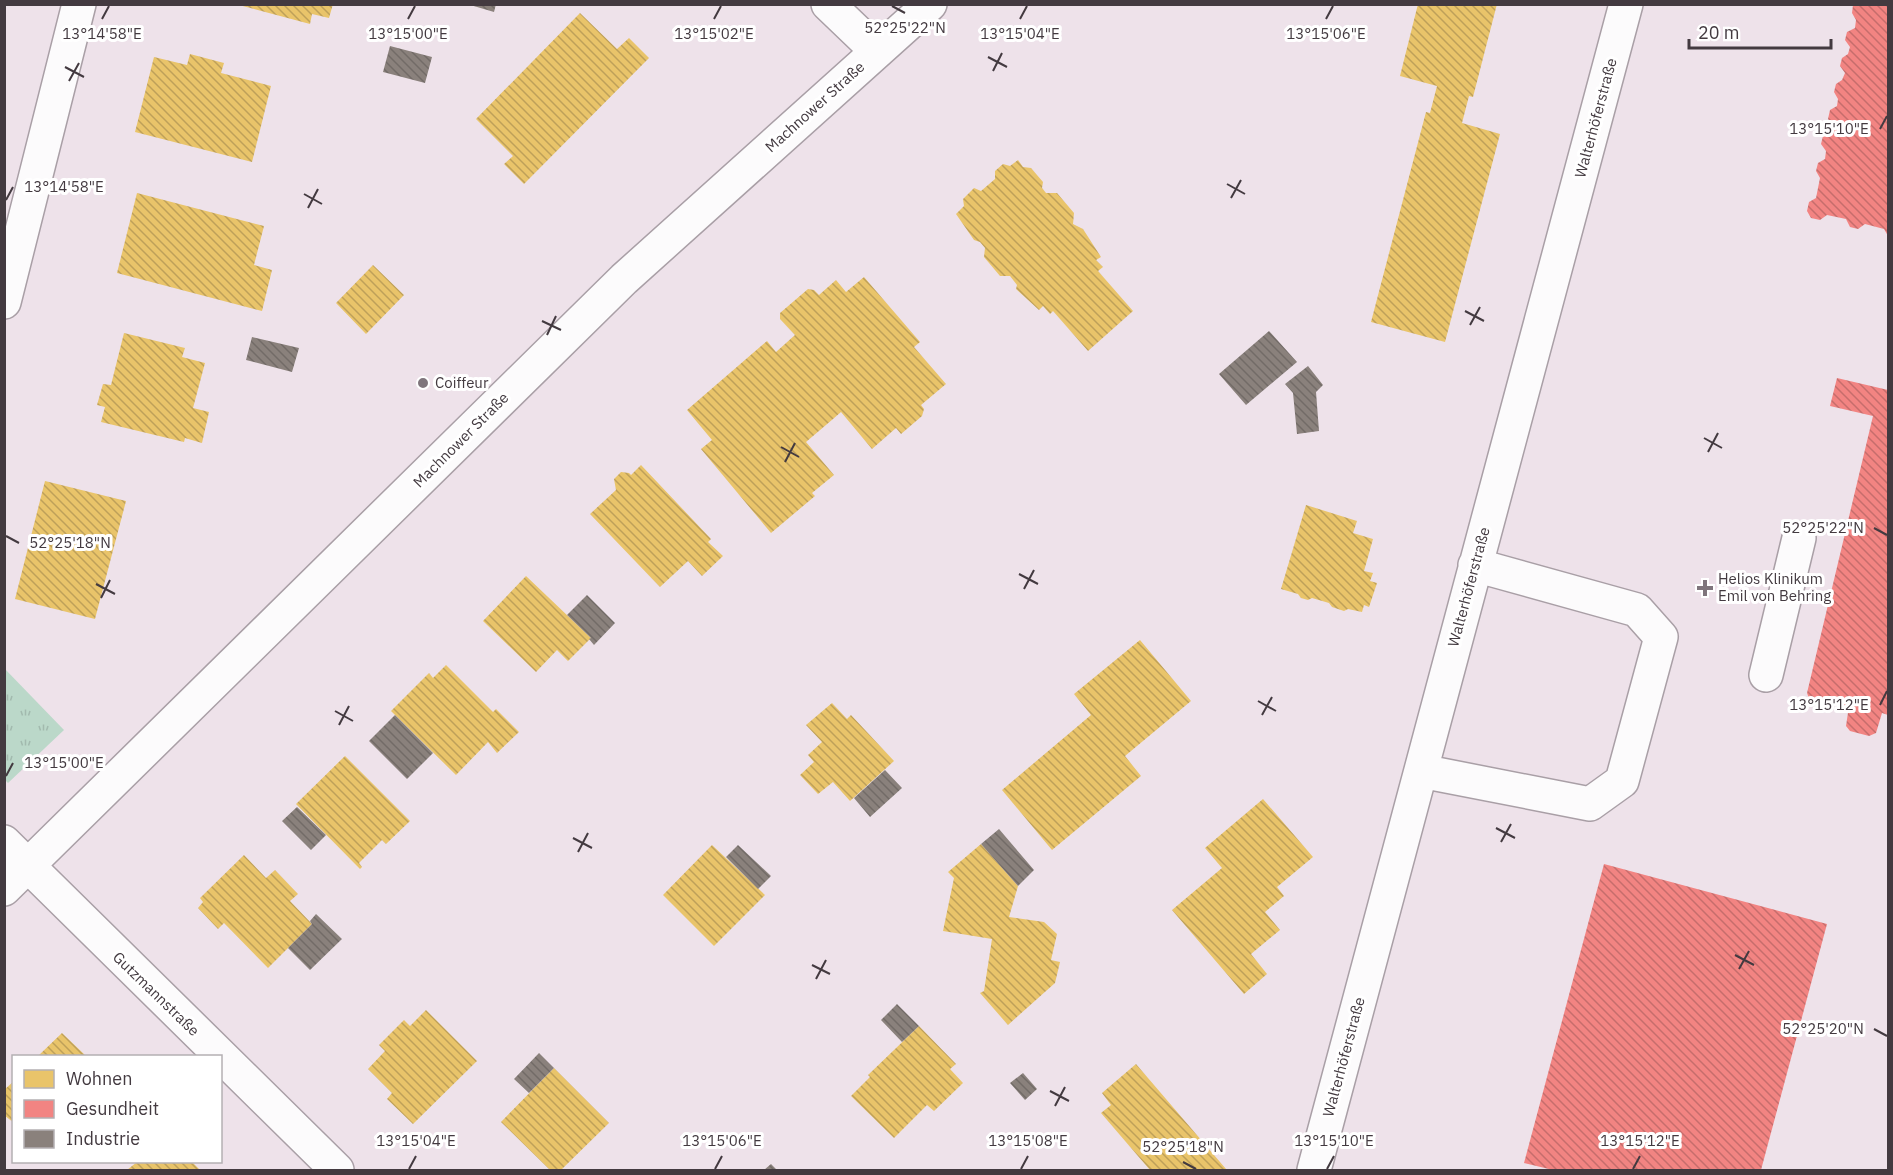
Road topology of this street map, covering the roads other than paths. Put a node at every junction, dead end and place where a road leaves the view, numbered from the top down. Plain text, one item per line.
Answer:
1 (79, 4) edge
2 (828, 4) edge
3 (930, 4) edge
4 (1626, 4) edge
5 (877, 51) junction
6 (4, 302) edge
7 (1798, 538) dead end
8 (1475, 566) junction
9 (1766, 675) dead end
10 (1420, 771) junction
11 (4, 842) edge
12 (28, 866) junction
13 (4, 889) edge
14 (220, 1055) edge
15 (222, 1057) edge
16 (337, 1170) edge
17 (1314, 1170) edge

1 - 6 street
2 - 5 street
3 - 5 street, Machnower Straße
4 - 8 street, Walterhöferstraße
5 - 12 street, Machnower Straße
7 - 9 street
8 - 10 street, Walterhöferstraße
8 - 10 street
10 - 17 street, Walterhöferstraße
11 - 12 street, Gutzmannstraße
12 - 13 street, Machnower Straße
12 - 14 street, Gutzmannstraße
15 - 16 street, Gutzmannstraße

